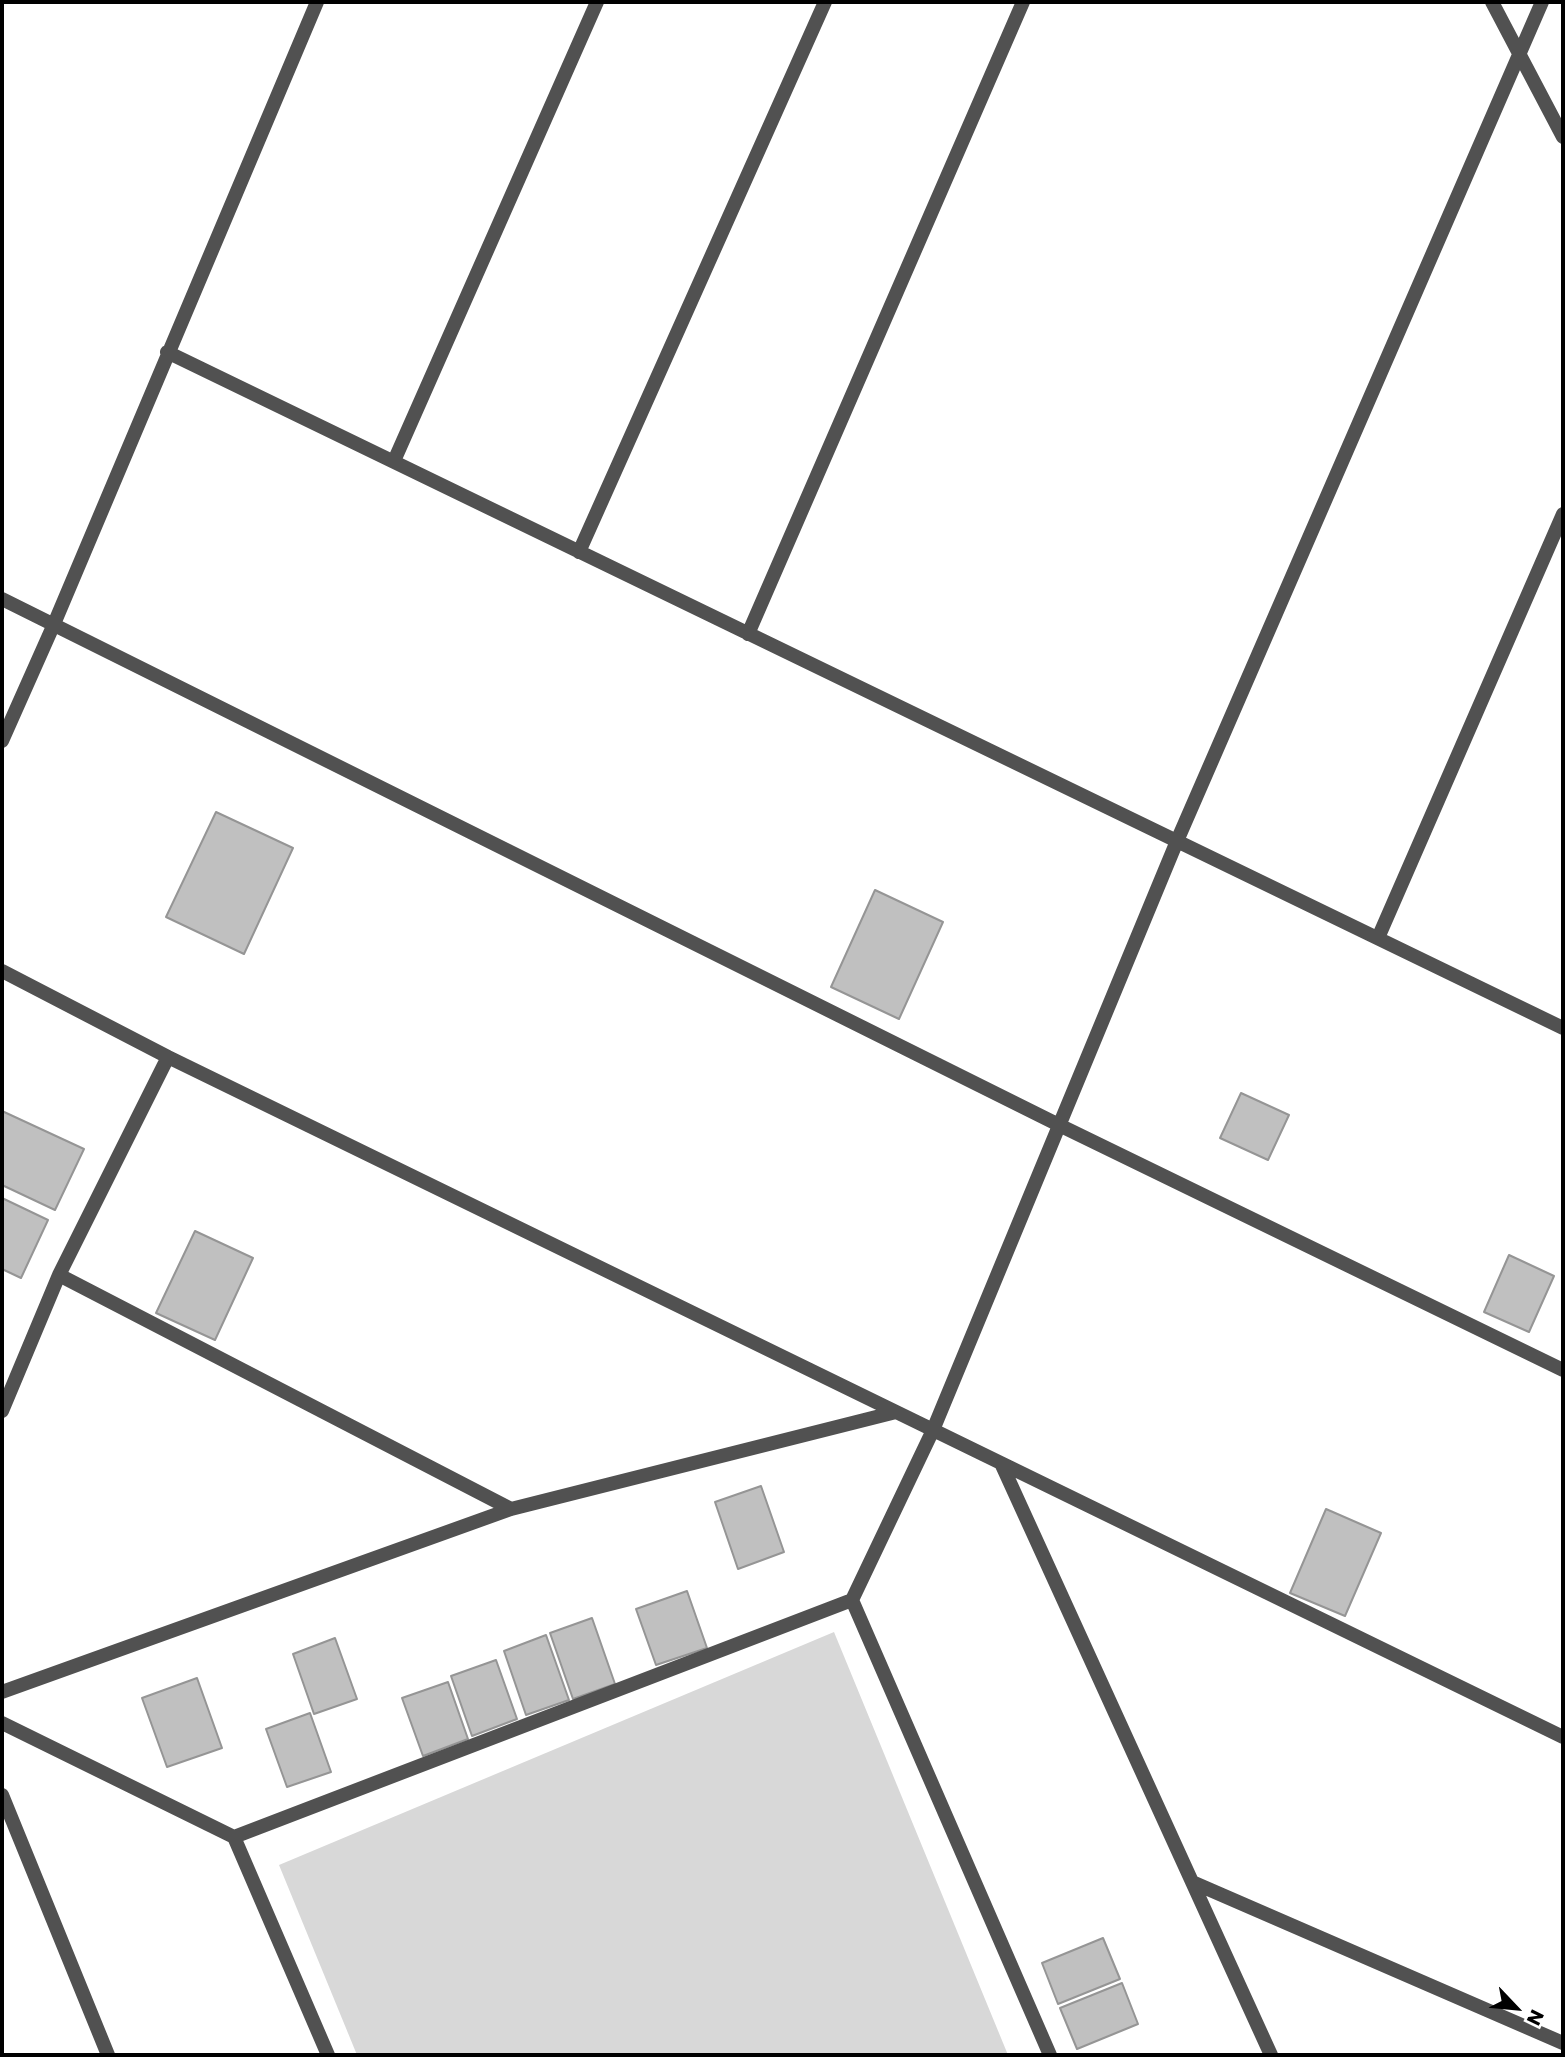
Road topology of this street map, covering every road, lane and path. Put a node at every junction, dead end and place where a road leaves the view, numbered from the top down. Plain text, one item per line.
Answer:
1 (317, 2) edge
2 (597, 2) edge
3 (825, 2) edge
4 (1023, 2) edge
5 (1492, 2) edge
6 (1542, 2) edge
7 (1520, 55) junction
8 (1563, 137) edge
9 (167, 352) junction
10 (394, 461) junction
11 (1563, 514) edge
12 (579, 552) junction
13 (2, 599) edge
14 (54, 624) junction
15 (748, 634) junction
16 (2, 740) edge
17 (1177, 841) junction
18 (1378, 938) junction
19 (2, 971) edge
20 (1563, 1028) edge
21 (168, 1057) junction
22 (1059, 1125) junction
23 (59, 1275) junction
24 (1563, 1370) edge
25 (2, 1411) edge
26 (896, 1412) junction
27 (933, 1430) junction
28 (1001, 1463) junction
29 (511, 1509) junction
30 (852, 1600) junction
31 (2, 1692) edge
32 (2, 1723) edge
33 (1563, 1737) edge
34 (2, 1795) edge
35 (234, 1837) junction
36 (1192, 1882) junction
37 (1563, 2043) edge
38 (108, 2055) edge
39 (328, 2055) edge
40 (1050, 2055) edge
41 (1271, 2055) edge

1 - 9 street
2 - 10 street
3 - 12 street
4 - 15 street
5 - 7 street
6 - 7 street
7 - 8 street
7 - 17 street
9 - 10 street
9 - 14 street
10 - 12 street
11 - 18 street
12 - 15 street
13 - 14 street
14 - 16 street
14 - 22 street
15 - 17 street
17 - 18 street
17 - 22 street
18 - 20 street
19 - 21 street
21 - 23 street
21 - 26 street
22 - 24 street
22 - 27 street
23 - 25 street
23 - 29 street
26 - 27 street
26 - 29 street
27 - 28 street
27 - 30 street
28 - 33 street
28 - 36 street
29 - 31 street
30 - 35 street
30 - 40 street
32 - 35 street
34 - 38 street
35 - 39 street
36 - 37 street
36 - 41 street

